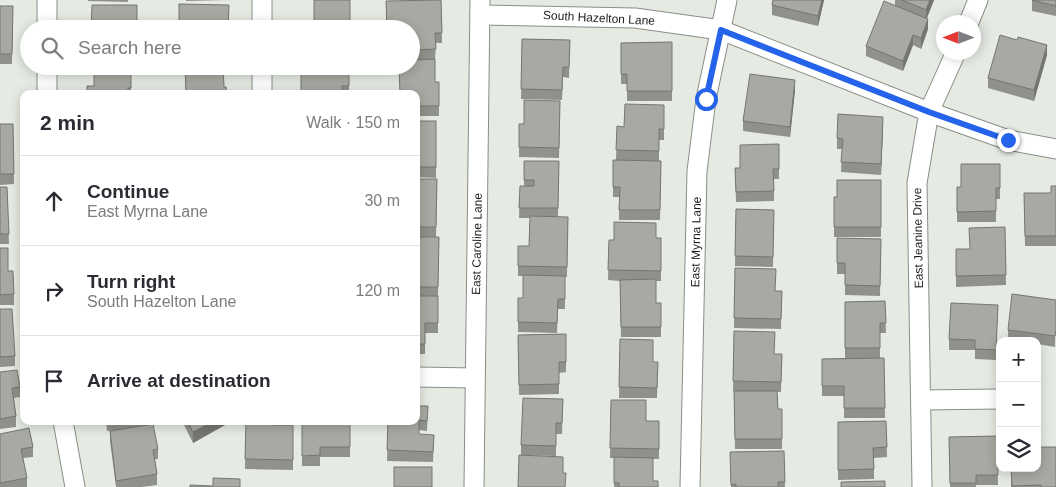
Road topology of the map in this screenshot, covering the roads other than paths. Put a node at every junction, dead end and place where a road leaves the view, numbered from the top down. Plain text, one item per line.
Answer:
1 (47, 0) edge
2 (262, 0) edge
3 (727, 0) edge
4 (978, 0) edge
5 (480, 7) edge
6 (972, 15) edge
7 (47, 20) edge
8 (262, 20) edge
9 (721, 30) junction
10 (952, 60) edge
11 (47, 75) edge
12 (262, 75) edge
13 (47, 90) edge
14 (262, 90) edge
15 (929, 112) junction
16 (1056, 149) edge
17 (420, 377) edge
18 (475, 378) junction
19 (996, 399) edge
20 (921, 400) junction
21 (64, 425) edge
22 (75, 487) edge
23 (474, 487) edge
24 (690, 487) edge
25 (922, 487) edge

1 - 7 street
2 - 8 street
3 - 9 street, East Myrna Lane
4 - 6 street
5 - 9 street, South Hazelton Lane
5 - 18 street, East Caroline Lane
9 - 15 street, South Hazelton Lane
9 - 24 street, East Myrna Lane
10 - 15 street, East Jeanine Drive
11 - 13 street
12 - 14 street
15 - 16 street, South Hazelton Lane
15 - 20 street, East Jeanine Drive
17 - 18 street
18 - 23 street, East Caroline Lane
19 - 20 street
20 - 25 street, East Jeanine Drive
21 - 22 street

